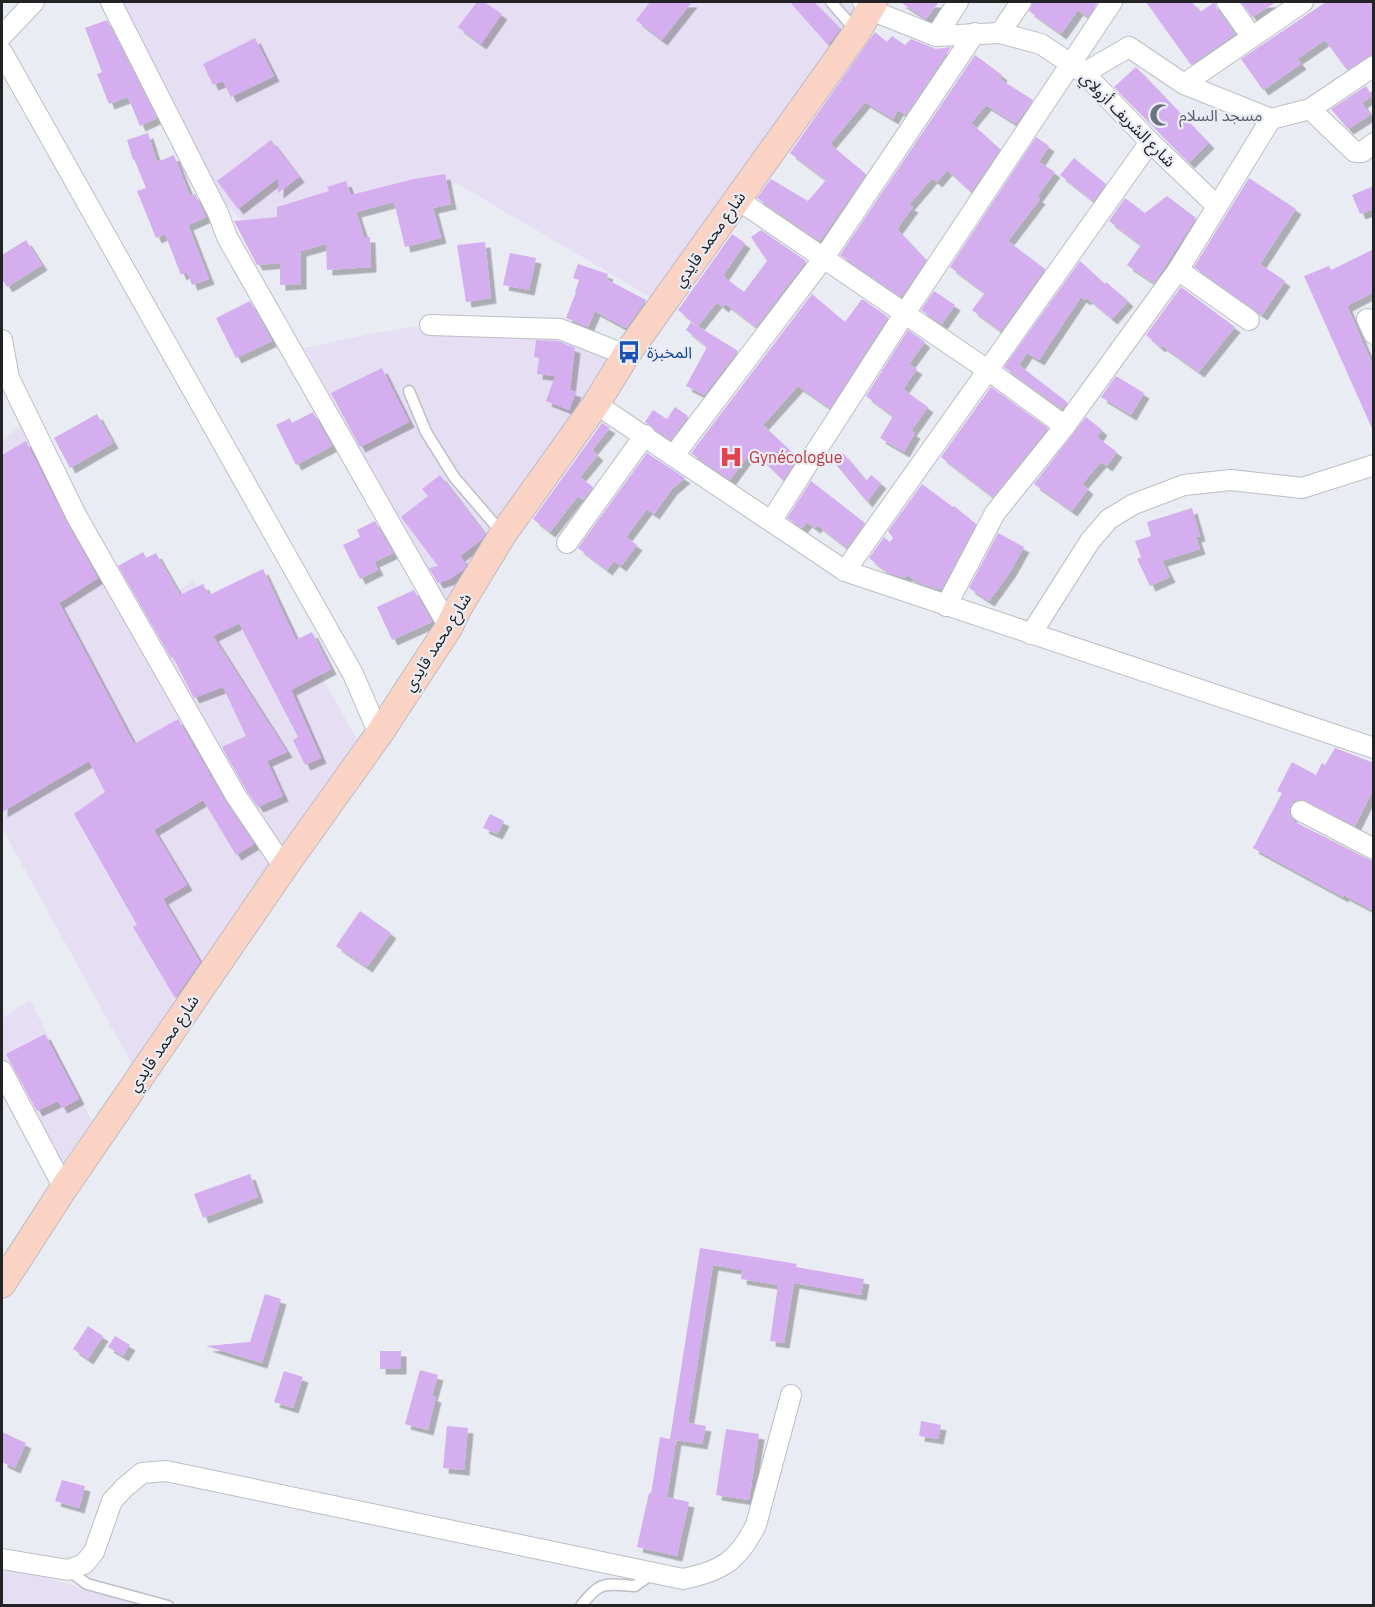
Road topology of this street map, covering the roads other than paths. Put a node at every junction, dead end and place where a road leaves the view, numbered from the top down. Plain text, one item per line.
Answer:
1 (34, 2) edge
2 (111, 2) edge
3 (831, 2) edge
4 (958, 2) edge
5 (1022, 2) edge
6 (1112, 2) edge
7 (1227, 2) edge
8 (1297, 3) edge
9 (866, 11) edge
10 (975, 33) junction
11 (1000, 33) junction
12 (2, 36) edge
13 (936, 36) junction
14 (1252, 37) junction
15 (2, 52) edge
16 (1374, 66) edge
17 (1077, 68) junction
18 (1185, 84) junction
19 (1310, 109) junction
20 (1271, 119) junction
21 (1150, 142) junction
22 (1374, 143) edge
23 (737, 199) junction
24 (1217, 206) junction
25 (824, 259) junction
26 (1178, 270) junction
27 (905, 314) junction
28 (1249, 320) dead end
29 (429, 325) dead end
30 (2, 340) edge
31 (626, 355) junction
32 (989, 371) junction
33 (409, 391) dead end
34 (596, 404) junction
35 (1065, 426) junction
36 (645, 435) junction
37 (674, 455) junction
38 (1374, 465) edge
39 (771, 521) junction
40 (503, 534) junction
41 (567, 543) dead end
42 (845, 571) junction
43 (946, 606) junction
44 (449, 627) junction
45 (1031, 634) junction
46 (379, 734) junction
47 (1374, 748) edge
48 (1301, 811) dead end
49 (1370, 840) edge
50 (284, 867) junction
51 (2, 1071) edge
52 (64, 1188) junction
53 (2, 1284) edge
54 (791, 1395) dead end
55 (2, 1559) edge
56 (68, 1570) junction
57 (654, 1572) junction
58 (168, 1605) edge
59 (582, 1605) edge

1 - 12 street
2 - 44 street
3 - 9 lane
4 - 13 street
5 - 11 street
6 - 17 street
7 - 14 street
8 - 14 street
9 - 13 street, شارع الشريف أزولاي
9 - 23 main road, شارع محمد قايدي
10 - 11 street, شارع الشريف أزولاي
10 - 13 street, شارع الشريف أزولاي
10 - 25 street
11 - 17 street, شارع الشريف أزولاي
14 - 18 street
15 - 46 street
16 - 19 street
17 - 18 street
17 - 21 street, شارع الشريف أزولاي
17 - 27 street
18 - 20 street
19 - 20 street
19 - 22 street
20 - 24 street
21 - 24 street, شارع الشريف أزولاي
21 - 32 street
23 - 25 street
23 - 31 main road, شارع محمد قايدي
24 - 26 street
25 - 27 street
25 - 37 street
26 - 28 street
26 - 35 street
27 - 32 street
27 - 39 street
29 - 31 street
30 - 50 street
31 - 34 main road, شارع محمد قايدي
32 - 35 street
32 - 42 street
33 - 40 lane
34 - 36 street
34 - 40 main road, شارع محمد قايدي
35 - 43 street
36 - 37 street
36 - 41 street
37 - 39 street
38 - 45 street
39 - 42 street
40 - 44 main road, شارع محمد قايدي
42 - 43 street
43 - 45 street
44 - 46 main road, شارع محمد قايدي
45 - 47 street
46 - 50 main road, شارع محمد قايدي
48 - 49 street
50 - 52 main road, شارع محمد قايدي
51 - 52 street
52 - 53 main road, شارع محمد قايدي
54 - 57 street
55 - 56 street
56 - 57 street
56 - 58 lane
57 - 59 lane

